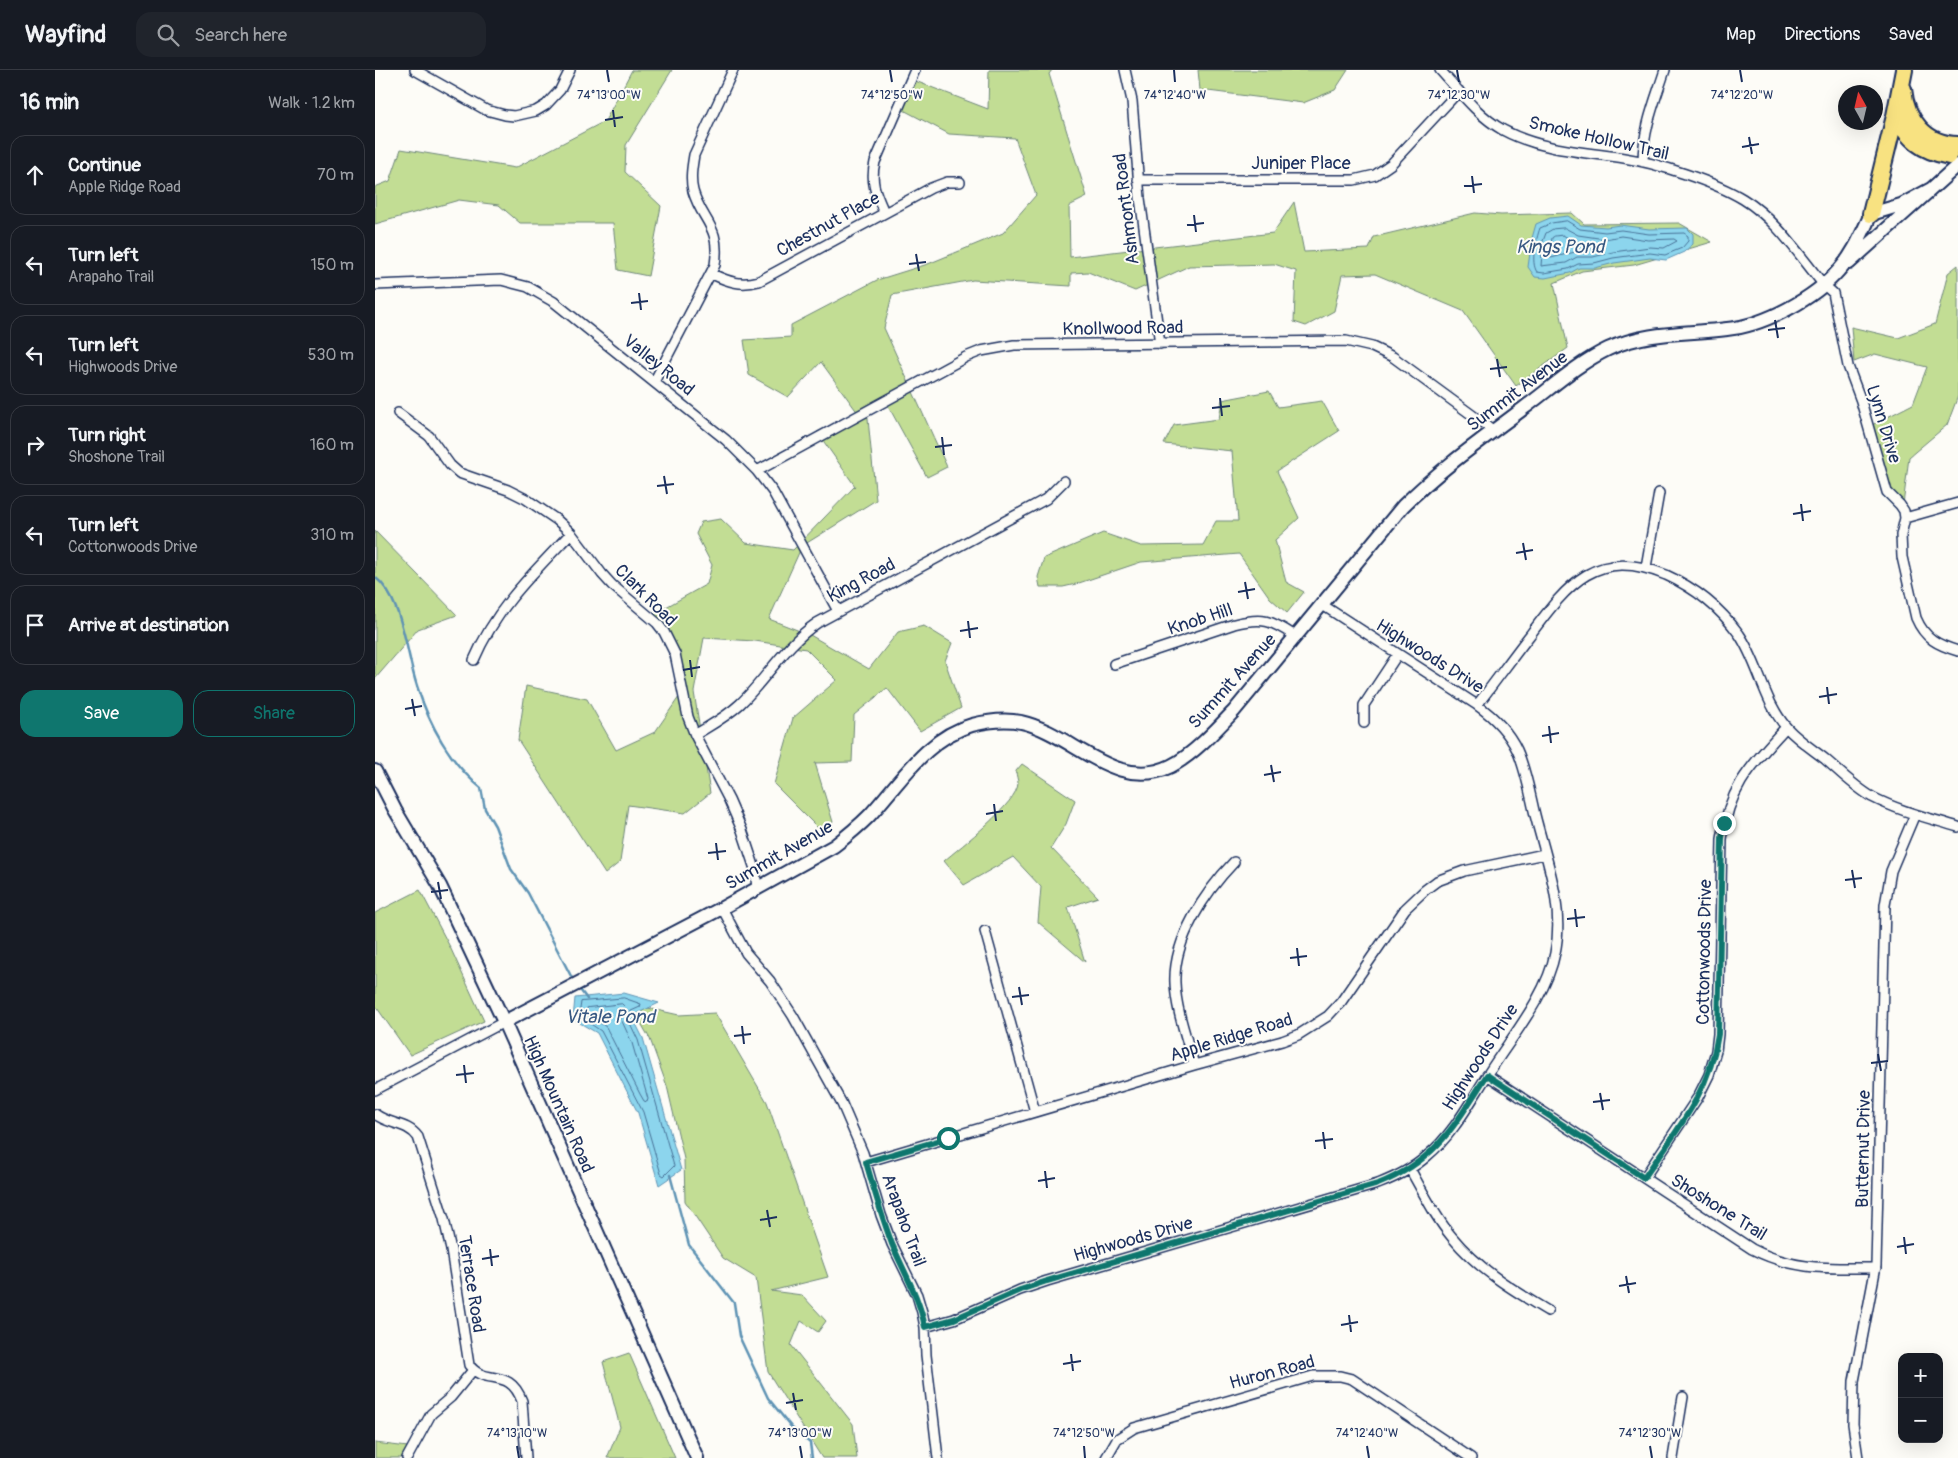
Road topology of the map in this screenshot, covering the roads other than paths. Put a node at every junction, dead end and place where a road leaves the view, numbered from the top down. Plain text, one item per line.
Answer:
1 (415, 70) edge
2 (570, 70) edge
3 (733, 70) edge
4 (915, 70) edge
5 (1125, 70) edge
6 (1440, 70) edge
7 (1665, 70) edge
8 (1905, 72) edge
9 (1459, 91) junction
10 (1895, 116) junction
11 (1958, 146) edge
12 (1958, 155) edge
13 (1643, 162) junction
14 (1958, 165) edge
15 (1138, 180) junction
16 (960, 182) dead end
17 (1931, 189) junction
18 (884, 212) junction
19 (1871, 214) junction
20 (1839, 271) junction
21 (711, 274) junction
22 (1823, 284) junction
23 (375, 285) edge
24 (1160, 344) junction
25 (654, 382) junction
26 (398, 413) dead end
27 (1494, 431) junction
28 (757, 471) junction
29 (1064, 481) dead end
30 (1659, 493) dead end
31 (1958, 503) edge
32 (1905, 518) junction
33 (571, 533) junction
34 (1646, 568) junction
35 (1321, 604) junction
36 (838, 611) junction
37 (1295, 636) junction
38 (1958, 651) edge
39 (1397, 655) junction
40 (475, 660) dead end
41 (1114, 664) dead end
42 (1477, 705) junction
43 (1364, 723) dead end
44 (1786, 727) junction
45 (695, 735) junction
46 (375, 771) edge
47 (1915, 814) junction
48 (1958, 827) edge
49 (1544, 854) junction
50 (1234, 862) dead end
51 (757, 888) junction
52 (722, 908) junction
53 (985, 931) dead end
54 (504, 1022) junction
55 (1194, 1065) junction
56 (1487, 1075) junction
57 (375, 1090) edge
58 (1035, 1112) junction
59 (375, 1114) edge
60 (866, 1162) junction
61 (1410, 1169) junction
62 (1644, 1178) junction
63 (1876, 1268) junction
64 (1548, 1311) dead end
65 (925, 1327) junction
66 (473, 1370) junction
67 (1683, 1397) dead end
68 (407, 1458) edge
69 (527, 1458) edge
70 (697, 1458) edge
71 (938, 1458) edge
72 (1106, 1458) edge
73 (1471, 1458) edge
74 (1673, 1458) edge
75 (1858, 1458) edge

1 - 2 street
3 - 21 street
4 - 18 street
5 - 15 street, Ashmont Road
6 - 9 street, Smoke Hollow Trail
7 - 13 street
8 - 10 highway
8 - 11 highway
9 - 13 street, Smoke Hollow Trail
9 - 15 street, Juniper Place
10 - 12 highway
10 - 19 highway
13 - 22 street, Smoke Hollow Trail
14 - 17 street, Summit Avenue
15 - 24 street, Ashmont Road
16 - 18 street, Chestnut Place
17 - 19 street, Summit Avenue
17 - 20 street, Summit Avenue
18 - 21 street, Chestnut Place
19 - 20 street, Summit Avenue
20 - 22 street, Summit Avenue
21 - 25 street
22 - 27 street, Summit Avenue
22 - 32 street, Lynn Drive
23 - 25 street, Valley Road
24 - 27 street, Knollwood Road
24 - 28 street, Knollwood Road
25 - 28 street, Valley Road
26 - 33 street, Clark Road
27 - 35 street, Summit Avenue
28 - 36 street, Valley Road
29 - 36 street, King Road
30 - 34 street
31 - 32 street
32 - 38 street
33 - 40 street
33 - 45 street, Clark Road
34 - 42 street
34 - 44 street
35 - 37 street, Summit Avenue
35 - 39 street, Highwoods Drive
36 - 45 street, King Road
37 - 41 street, Knob Hill
37 - 51 street, Summit Avenue
39 - 42 street, Highwoods Drive
39 - 43 street
42 - 49 street, Highwoods Drive
44 - 47 street
44 - 62 street, Cottonwoods Drive
45 - 51 street, Clark Road
46 - 54 street, High Mountain Road
47 - 48 street
47 - 63 street, Butternut Drive
49 - 55 street, Apple Ridge Road
49 - 56 street, Highwoods Drive
50 - 55 street
51 - 52 street, Summit Avenue
52 - 54 street, Summit Avenue
52 - 60 street, Arapaho Trail
53 - 58 street
54 - 57 street, Summit Avenue
54 - 70 street, High Mountain Road
55 - 58 street, Apple Ridge Road
56 - 61 street, Highwoods Drive
56 - 62 street, Shoshone Trail
58 - 60 street, Apple Ridge Road
59 - 66 street, Terrace Road
60 - 65 street, Arapaho Trail
61 - 64 street
61 - 65 street, Highwoods Drive
62 - 63 street, Shoshone Trail
63 - 75 street, Butternut Drive
65 - 71 street, Arapaho Trail
66 - 68 street
66 - 69 street
67 - 74 street
72 - 73 street, Huron Road

